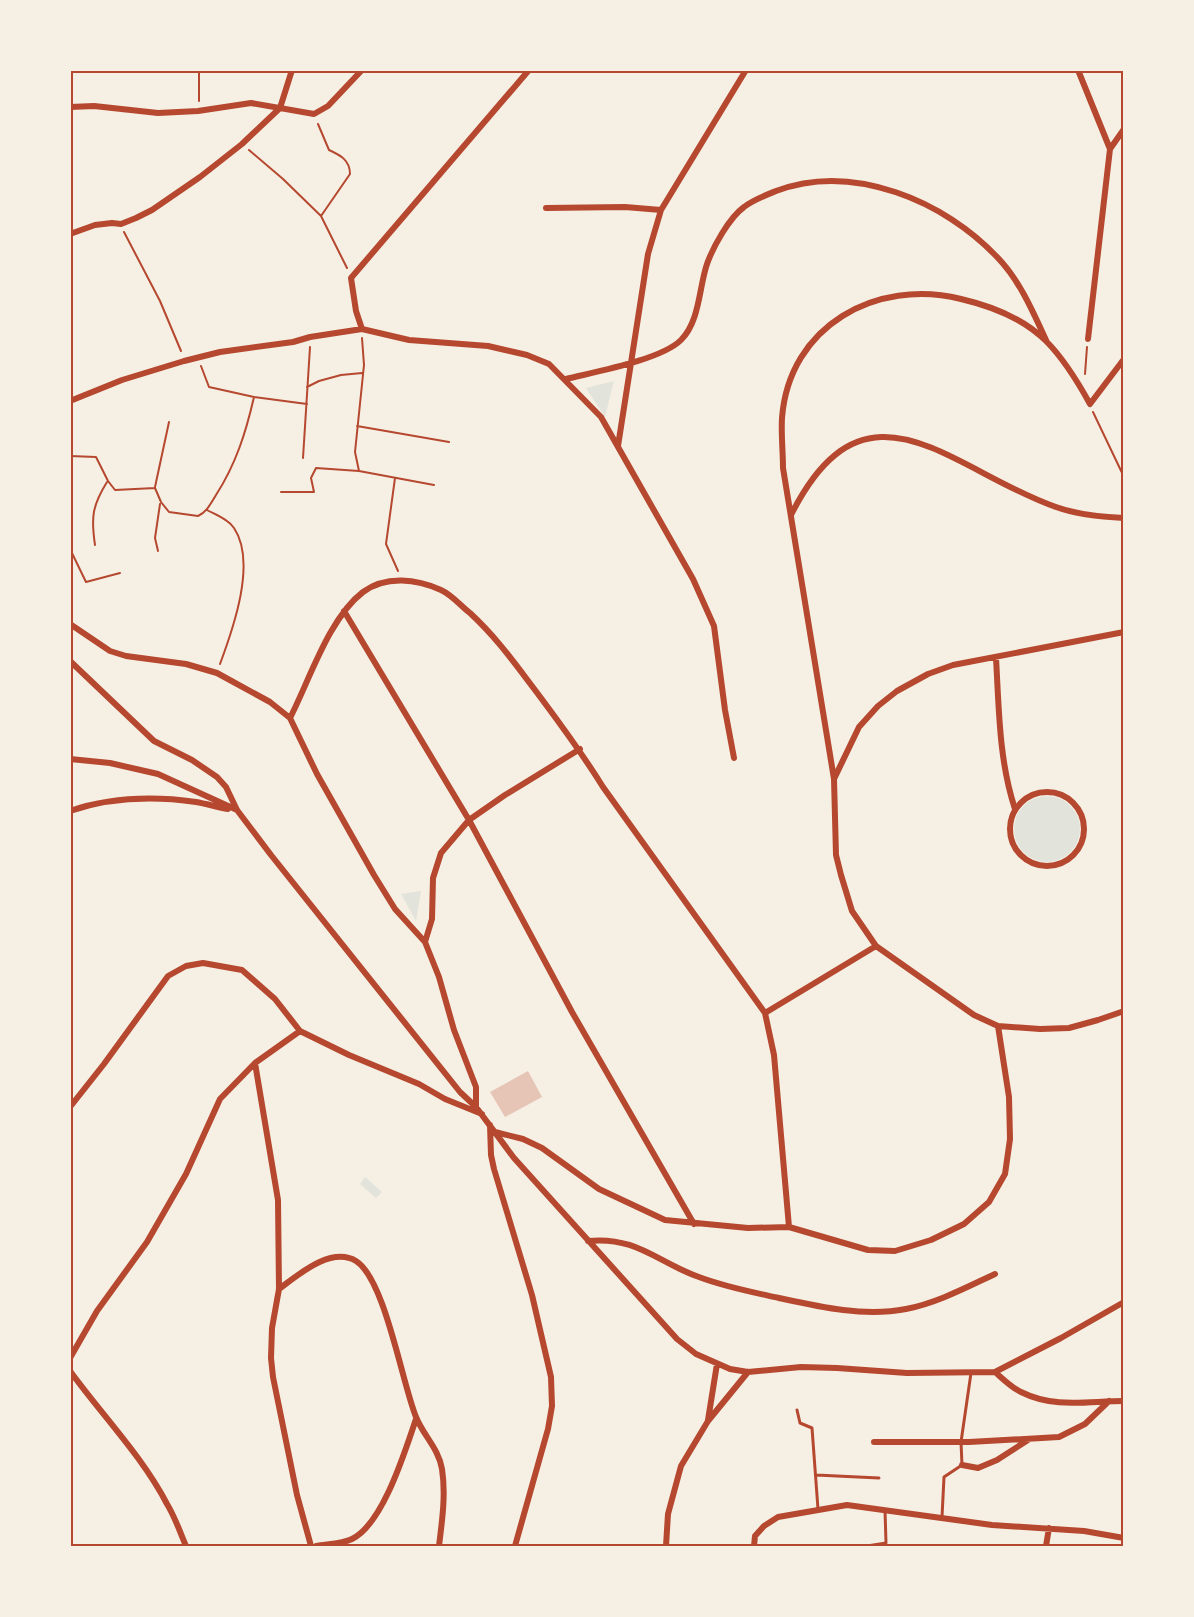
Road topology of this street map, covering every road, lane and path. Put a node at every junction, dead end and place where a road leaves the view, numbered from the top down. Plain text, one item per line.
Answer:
1 (199, 70) edge
2 (292, 70) edge
3 (362, 70) edge
4 (529, 70) edge
5 (746, 70) edge
6 (1078, 70) edge
7 (70, 107) edge
8 (280, 108) junction
9 (198, 111) junction
10 (314, 114) junction
11 (1124, 129) edge
12 (242, 144) junction
13 (1110, 149) junction
14 (546, 208) dead end
15 (661, 210) junction
16 (321, 216) junction
17 (121, 224) junction
18 (70, 234) edge
19 (351, 278) junction
20 (362, 329) junction
21 (310, 337) junction
22 (1088, 339) joint
23 (1046, 341) junction
24 (198, 357) junction
25 (1124, 359) edge
26 (184, 361) junction
27 (632, 363) junction
28 (364, 365) junction
29 (566, 379) junction
30 (308, 387) junction
31 (1083, 392) junction
32 (254, 397) junction
33 (70, 401) edge
34 (307, 404) junction
35 (1090, 404) junction
36 (170, 422) dead end
37 (357, 426) junction
38 (449, 442) dead end
39 (618, 446) junction
40 (70, 456) edge
41 (303, 458) dead end
42 (359, 471) junction
43 (1124, 477) edge
44 (395, 478) junction
45 (108, 481) junction
46 (434, 485) dead end
47 (155, 488) junction
48 (282, 492) dead end
49 (160, 502) junction
50 (207, 510) junction
51 (791, 516) junction
52 (1124, 518) edge
53 (95, 545) dead end
54 (70, 549) edge
55 (158, 551) dead end
56 (120, 573) dead end
57 (403, 581) junction
58 (344, 611) junction
59 (70, 624) edge
60 (1124, 632) edge
61 (996, 658) junction
62 (70, 661) edge
63 (217, 673) junction
64 (290, 718) junction
65 (579, 749) junction
66 (734, 758) dead end
67 (70, 759) edge
68 (834, 779) junction
69 (1015, 809) junction
70 (237, 810) junction
71 (70, 811) edge
72 (469, 820) junction
73 (425, 942) junction
74 (876, 946) junction
75 (1124, 1011) edge
76 (765, 1013) junction
77 (998, 1026) junction
78 (300, 1031) junction
79 (255, 1063) junction
80 (70, 1107) edge
81 (477, 1107) junction
82 (482, 1114) junction
83 (489, 1124) junction
84 (495, 1132) junction
85 (694, 1224) junction
86 (789, 1227) junction
87 (588, 1241) junction
88 (995, 1274) dead end
89 (279, 1289) junction
90 (1124, 1302) edge
91 (70, 1358) edge
92 (717, 1364) junction
93 (70, 1371) edge
94 (748, 1372) junction
95 (994, 1372) junction
96 (971, 1373) junction
97 (1108, 1401) junction
98 (1124, 1401) edge
99 (797, 1410) dead end
100 (416, 1419) junction
101 (708, 1420) junction
102 (1028, 1440) junction
103 (874, 1442) dead end
104 (961, 1442) junction
105 (962, 1465) junction
106 (816, 1475) junction
107 (879, 1478) dead end
108 (818, 1509) junction
109 (885, 1510) junction
110 (942, 1519) junction
111 (1049, 1528) junction
112 (1124, 1538) edge
113 (186, 1546) edge
114 (311, 1546) edge
115 (316, 1546) edge
116 (440, 1546) edge
117 (515, 1546) edge
118 (666, 1546) edge
119 (754, 1546) edge
120 (867, 1546) edge
121 (1046, 1546) edge

1 - 9 path
2 - 8 street
3 - 10 street
4 - 19 street
5 - 15 street
6 - 13 street
7 - 9 street
8 - 9 street
8 - 10 street
8 - 12 street
10 - 16 path
11 - 13 street
12 - 16 path
12 - 17 street
13 - 22 street
14 - 15 street
15 - 27 street
16 - 19 path
17 - 18 street
17 - 26 path
19 - 20 street
20 - 21 street
20 - 28 path
20 - 29 street
21 - 24 street
21 - 30 path
22 - 31 path
23 - 27 street
23 - 31 street
23 - 51 street
24 - 26 street
24 - 32 path
25 - 35 street
26 - 33 street
27 - 29 street
27 - 39 street
28 - 30 path
28 - 37 path
29 - 39 street
30 - 34 path
31 - 35 street
32 - 34 path
32 - 50 path
34 - 41 path
35 - 43 path
36 - 47 path
37 - 38 path
37 - 42 path
39 - 66 street
40 - 45 path
42 - 44 path
42 - 48 path
44 - 46 path
44 - 57 path
45 - 47 path
45 - 53 path
47 - 49 path
49 - 50 path
49 - 55 path
50 - 63 path
51 - 52 street
51 - 68 street
54 - 56 path
57 - 58 street
57 - 65 street
58 - 64 street
58 - 72 street
59 - 63 street
60 - 61 street
61 - 68 street
61 - 69 street
62 - 70 street
63 - 64 street
64 - 73 street
65 - 72 street
65 - 76 street
67 - 70 street
68 - 74 street
69 - 69 street
70 - 71 street
70 - 81 street
72 - 73 street
72 - 85 street
73 - 81 street
74 - 76 street
74 - 77 street
75 - 77 street
76 - 86 street
77 - 86 street
78 - 79 street
78 - 80 street
78 - 82 street
79 - 89 street
79 - 91 street
81 - 82 street
82 - 83 street
83 - 84 street
83 - 117 street
84 - 85 street
84 - 87 street
85 - 86 street
87 - 88 street
87 - 92 street
89 - 100 street
89 - 114 street
90 - 95 street
92 - 94 street
92 - 101 street
93 - 113 street
94 - 96 street
94 - 101 street
95 - 96 street
95 - 97 street
96 - 104 lane
97 - 98 street
97 - 102 street
99 - 106 lane
100 - 115 street
100 - 116 street
101 - 118 street
102 - 104 street
102 - 105 street
103 - 104 street
104 - 105 lane
105 - 110 lane
106 - 107 lane
106 - 108 lane
108 - 109 street
108 - 119 street
109 - 110 street
109 - 120 lane
110 - 111 street
111 - 112 street
111 - 121 street

